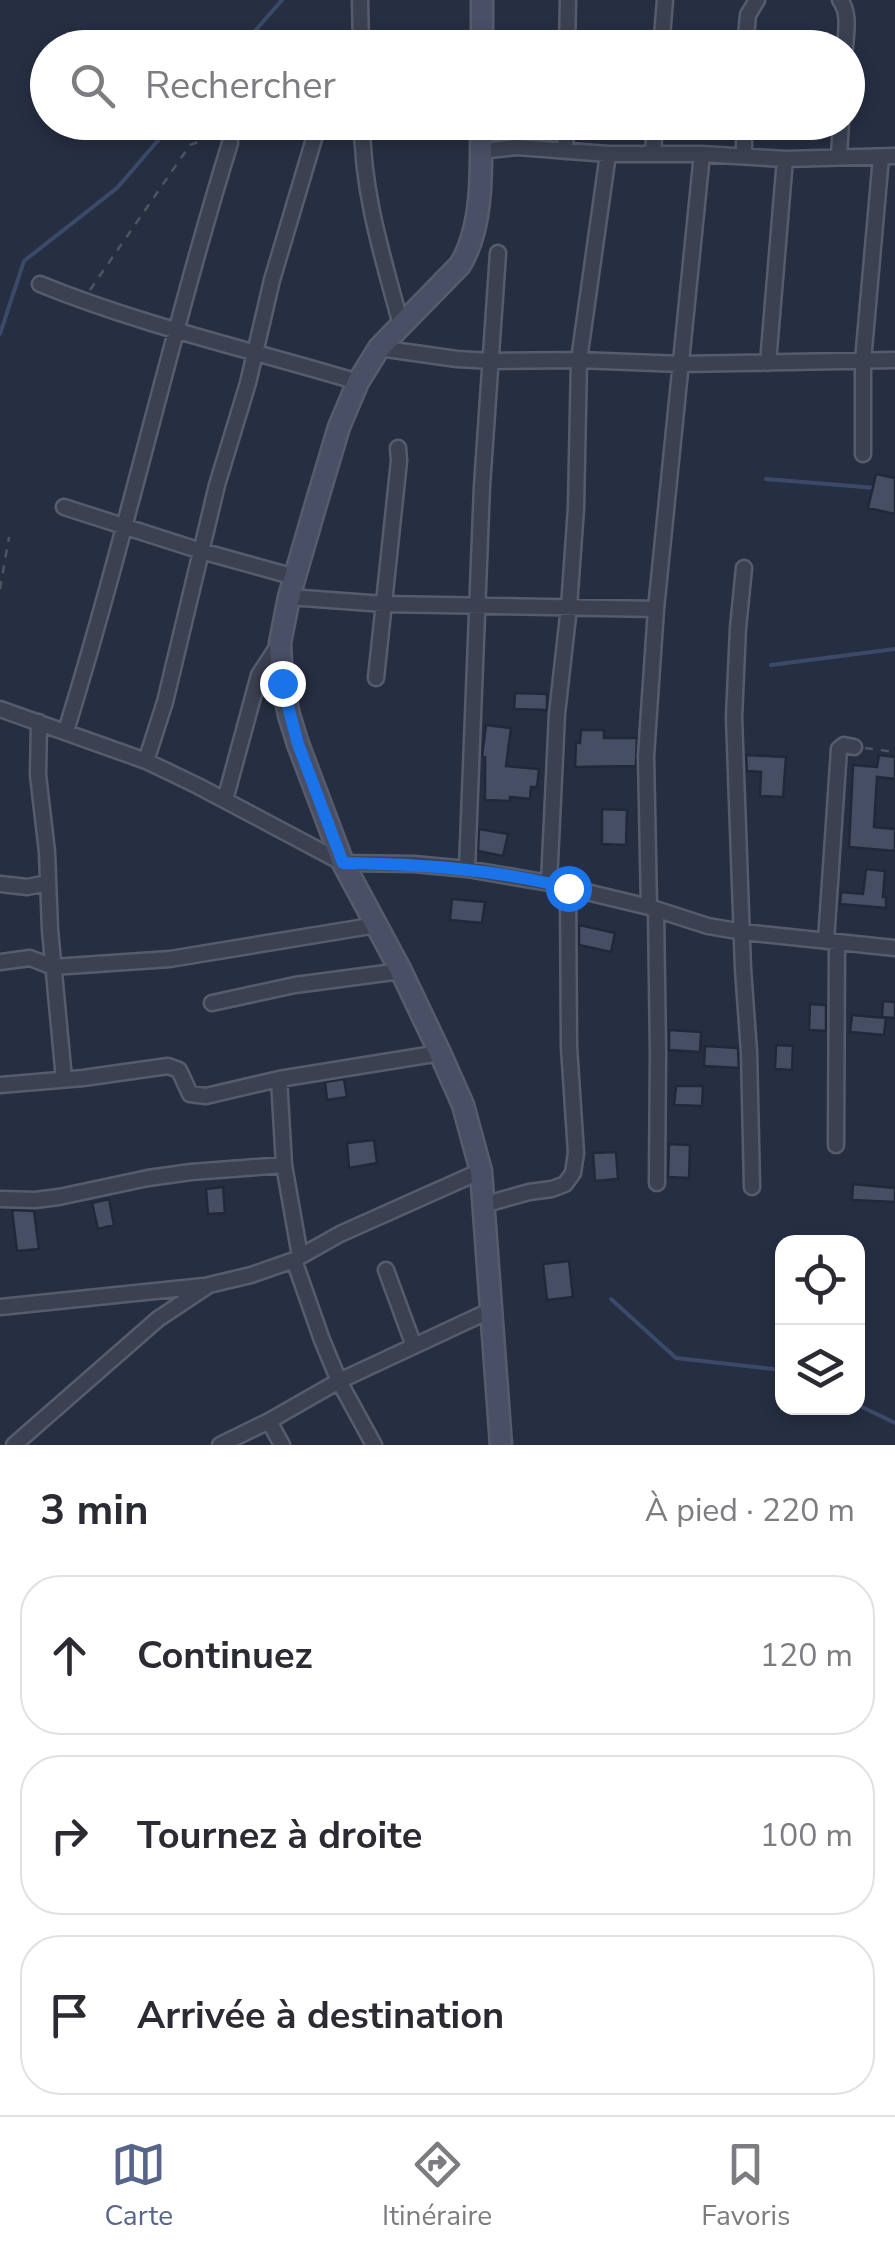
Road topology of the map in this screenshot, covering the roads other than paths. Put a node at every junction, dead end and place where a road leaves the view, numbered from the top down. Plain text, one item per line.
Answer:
1 (360, 0) edge
2 (482, 0) edge
3 (568, 0) edge
4 (665, 0) edge
5 (758, 0) edge
6 (840, 0) edge
7 (360, 30) edge
8 (482, 30) edge
9 (567, 30) edge
10 (662, 30) edge
11 (746, 30) edge
12 (846, 30) edge
13 (314, 140) edge
14 (362, 140) edge
15 (481, 140) edge
16 (565, 140) edge
17 (654, 140) edge
18 (744, 140) edge
19 (840, 140) edge
20 (230, 143) road end
21 (565, 150) junction
22 (481, 151) junction
23 (653, 153) junction
24 (608, 154) junction
25 (702, 154) junction
26 (744, 156) junction
27 (839, 156) junction
28 (888, 156) edge
29 (785, 159) junction
30 (498, 253) dead end
31 (40, 284) dead end
32 (401, 325) junction
33 (176, 332) junction
34 (379, 348) junction
35 (255, 352) junction
36 (579, 360) junction
37 (895, 360) edge
38 (492, 361) junction
39 (863, 361) junction
40 (768, 363) junction
41 (682, 364) junction
42 (358, 382) junction
43 (398, 448) dead end
44 (863, 454) dead end
45 (64, 507) dead end
46 (124, 525) junction
47 (201, 551) junction
48 (744, 568) dead end
49 (292, 587) junction
50 (384, 604) junction
51 (476, 606) junction
52 (569, 606) junction
53 (656, 609) junction
54 (280, 643) junction
55 (376, 678) dead end
56 (0, 709) edge
57 (39, 722) junction
58 (66, 731) junction
59 (854, 747) road end
60 (146, 761) junction
61 (225, 800) junction
62 (343, 863) junction
63 (467, 870) junction
64 (48, 883) junction
65 (549, 883) junction
66 (0, 884) edge
67 (568, 888) junction
68 (652, 909) junction
69 (377, 925) junction
70 (743, 932) junction
71 (832, 942) junction
72 (895, 948) edge
73 (0, 962) edge
74 (53, 966) junction
75 (401, 971) junction
76 (212, 1003) dead end
77 (440, 1053) junction
78 (64, 1079) junction
79 (279, 1080) junction
80 (0, 1085) edge
81 (836, 1146) dead end
82 (284, 1166) junction
83 (481, 1171) junction
84 (656, 1184) dead end
85 (752, 1187) dead end
86 (0, 1198) edge
87 (483, 1205) junction
88 (297, 1258) junction
89 (386, 1270) dead end
90 (209, 1285) junction
91 (0, 1308) edge
92 (489, 1310) junction
93 (414, 1346) junction
94 (339, 1381) junction
95 (270, 1420) junction
96 (14, 1445) edge
97 (220, 1445) edge
98 (282, 1445) edge
99 (374, 1445) edge
100 (500, 1445) edge

1 - 7 street
2 - 8 street
3 - 9 street
4 - 10 street
5 - 11 street
6 - 12 street
13 - 35 street
14 - 32 street
15 - 22 street
16 - 21 street
17 - 23 street
18 - 26 street
19 - 27 street
20 - 33 street
21 - 22 street
21 - 24 street
22 - 32 street
23 - 24 street
23 - 25 street
24 - 36 street
25 - 26 street
25 - 41 street
26 - 29 street
27 - 28 street
27 - 29 street
28 - 39 street
29 - 40 street
30 - 38 street
31 - 33 street
32 - 34 street
33 - 35 street
33 - 46 street
34 - 38 street
34 - 42 street
35 - 42 street
35 - 47 street
36 - 38 street
36 - 41 street
36 - 52 street
37 - 39 street
38 - 51 street
39 - 40 street
39 - 44 street
40 - 41 street
41 - 53 street
42 - 49 street
43 - 50 street
45 - 46 street
46 - 47 street
46 - 58 street
47 - 49 street
47 - 60 street
48 - 70 street
49 - 50 street
49 - 54 street
50 - 51 street
50 - 55 street
51 - 52 street
51 - 63 street
52 - 53 street
52 - 65 street
53 - 68 street
54 - 61 street
54 - 62 street
56 - 57 street
57 - 58 street
57 - 64 street
58 - 60 street
59 - 71 street
60 - 61 street
61 - 62 street
62 - 63 street
62 - 69 street
63 - 65 street
64 - 66 street
64 - 74 street
65 - 67 street
67 - 68 street
67 - 87 street
68 - 70 street
68 - 84 street
69 - 74 street
69 - 75 street
70 - 71 street
70 - 85 street
71 - 72 street
71 - 81 street
73 - 74 street
74 - 78 street
75 - 76 street
75 - 77 street
77 - 79 street
77 - 83 street
78 - 79 street
78 - 80 street
79 - 82 street
82 - 86 street
82 - 88 street
83 - 87 street
83 - 88 street
87 - 92 street
88 - 90 street
88 - 94 street
89 - 93 street
90 - 91 street
90 - 96 street
92 - 93 street
92 - 100 street
93 - 94 street
94 - 95 street
94 - 99 street
95 - 97 street
95 - 98 street

